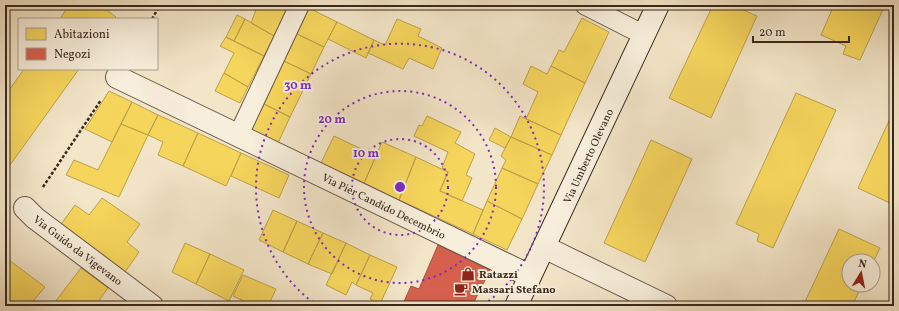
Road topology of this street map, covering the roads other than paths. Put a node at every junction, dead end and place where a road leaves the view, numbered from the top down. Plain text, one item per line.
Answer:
1 (585, 5) edge
2 (658, 5) edge
3 (299, 6) edge
4 (644, 35) junction
5 (117, 77) road end
6 (238, 136) junction
7 (25, 208) road end
8 (544, 247) junction
9 (530, 276) junction
10 (152, 306) edge
11 (516, 306) edge
12 (666, 306) edge

1 - 4 lane
2 - 4 street, Via Umberto Olevano
3 - 6 lane
4 - 8 street, Via Umberto Olevano
5 - 6 street, Via Pier Candido Decembrio
6 - 9 street, Via Pier Candido Decembrio
7 - 10 street, Via Guido da Vigevano
8 - 9 street, Via Umberto Olevano
8 - 12 street
9 - 11 street, Via Umberto Olevano

